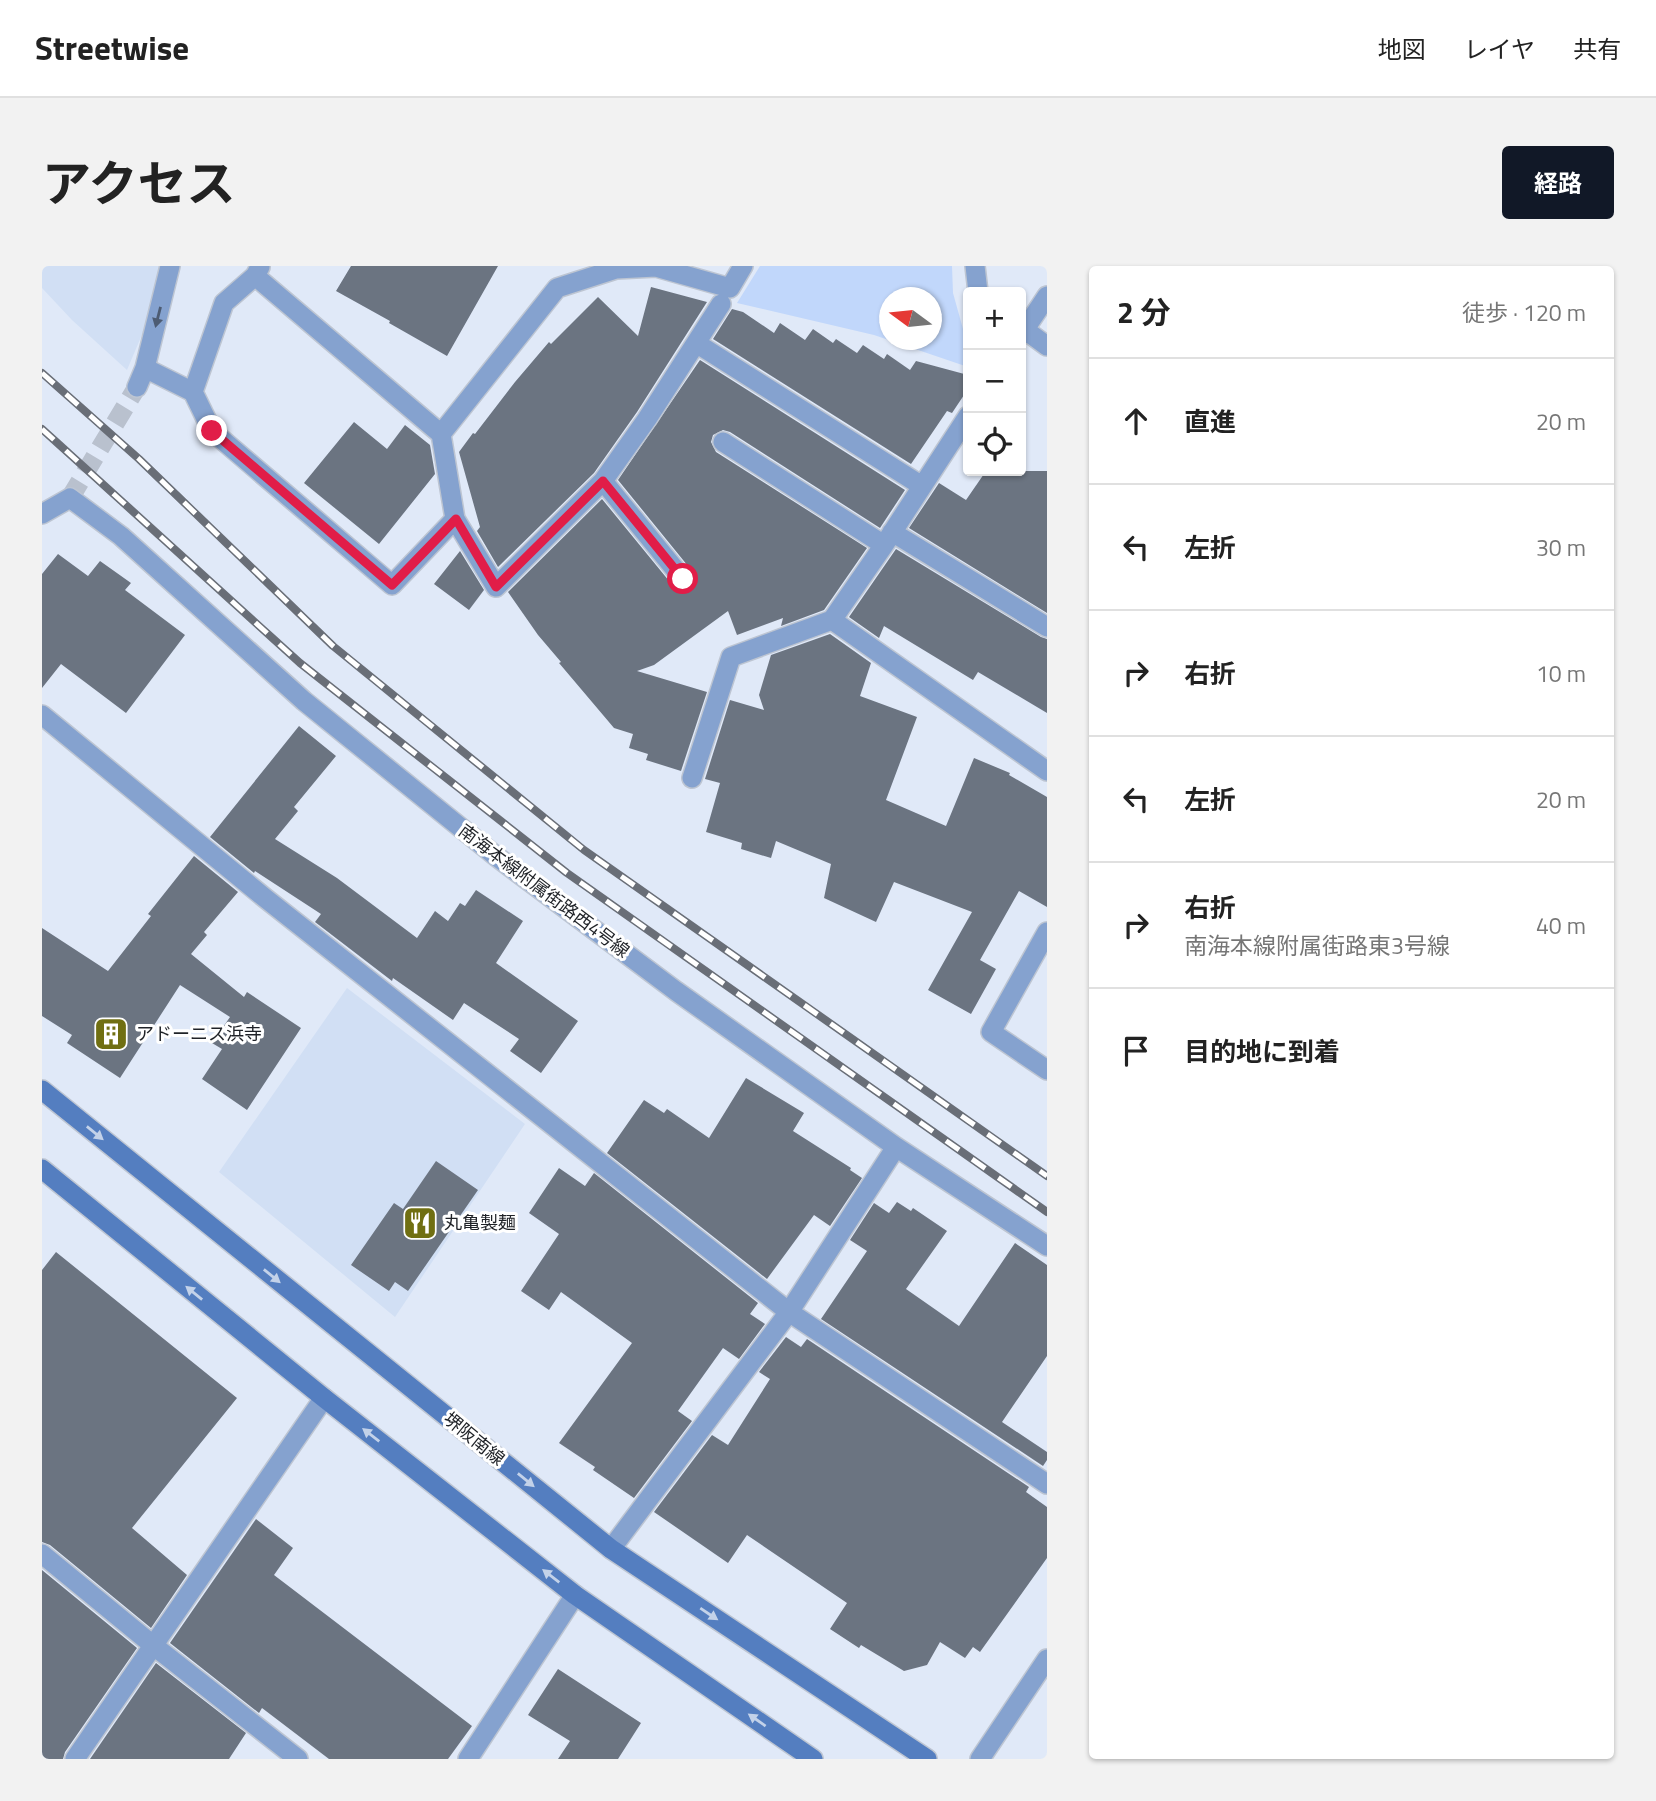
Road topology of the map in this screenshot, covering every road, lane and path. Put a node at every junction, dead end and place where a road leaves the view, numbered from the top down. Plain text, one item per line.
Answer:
1 (170, 266) edge
2 (743, 266) edge
3 (975, 266) edge
4 (258, 271) edge
5 (977, 287) edge
6 (1047, 296) edge
7 (720, 304) dead end
8 (1026, 325) edge
9 (1026, 333) edge
10 (696, 343) junction
11 (1047, 346) edge
12 (145, 368) junction
13 (137, 387) tunnel mouth
14 (193, 392) junction
15 (963, 423) edge
16 (441, 434) junction
17 (723, 442) dead end
18 (603, 481) junction
19 (922, 486) junction
20 (42, 514) edge
21 (456, 519) junction
22 (888, 539) junction
23 (683, 579) dead end
24 (832, 620) junction
25 (1047, 627) edge
26 (42, 715) edge
27 (1047, 771) edge
28 (692, 778) dead end
29 (1047, 932) edge
30 (1047, 1070) edge
31 (42, 1090) edge
32 (896, 1147) junction
33 (42, 1169) edge
34 (1047, 1246) edge
35 (789, 1312) junction
36 (324, 1398) junction
37 (1047, 1484) edge
38 (611, 1549) junction
39 (42, 1554) edge
40 (575, 1595) junction
41 (153, 1646) junction
42 (1047, 1659) edge
43 (75, 1759) edge
44 (298, 1759) edge
45 (468, 1759) edge
46 (813, 1759) edge
47 (927, 1759) edge
48 (980, 1759) edge

1 -> 12 street
2 - 16 street
3 - 5 street
4 - 14 street
4 - 16 street
6 - 8 street
7 - 10 street
9 - 11 street
10 - 18 street
10 - 19 street
12 - 13 street
12 - 14 street
14 - 21 street
15 - 19 street
16 - 21 street
17 - 22 street
18 - 21 street
18 - 23 street
19 - 22 street
20 - 32 street, 南海本線附属街路西4号線
22 - 24 street
22 - 25 street
24 - 27 street
24 - 28 street
26 - 35 street
29 - 30 street
31 -> 38 main road, 堺阪南線
32 - 34 street, 南海本線附属街路西4号線
32 - 35 street
36 -> 33 main road
35 - 37 street
35 - 38 street
40 -> 36 main road
36 - 41 street
38 -> 47 main road, 堺阪南線
39 - 41 street
40 - 45 street
46 -> 40 main road
41 - 43 street
41 - 44 street
42 - 48 street

